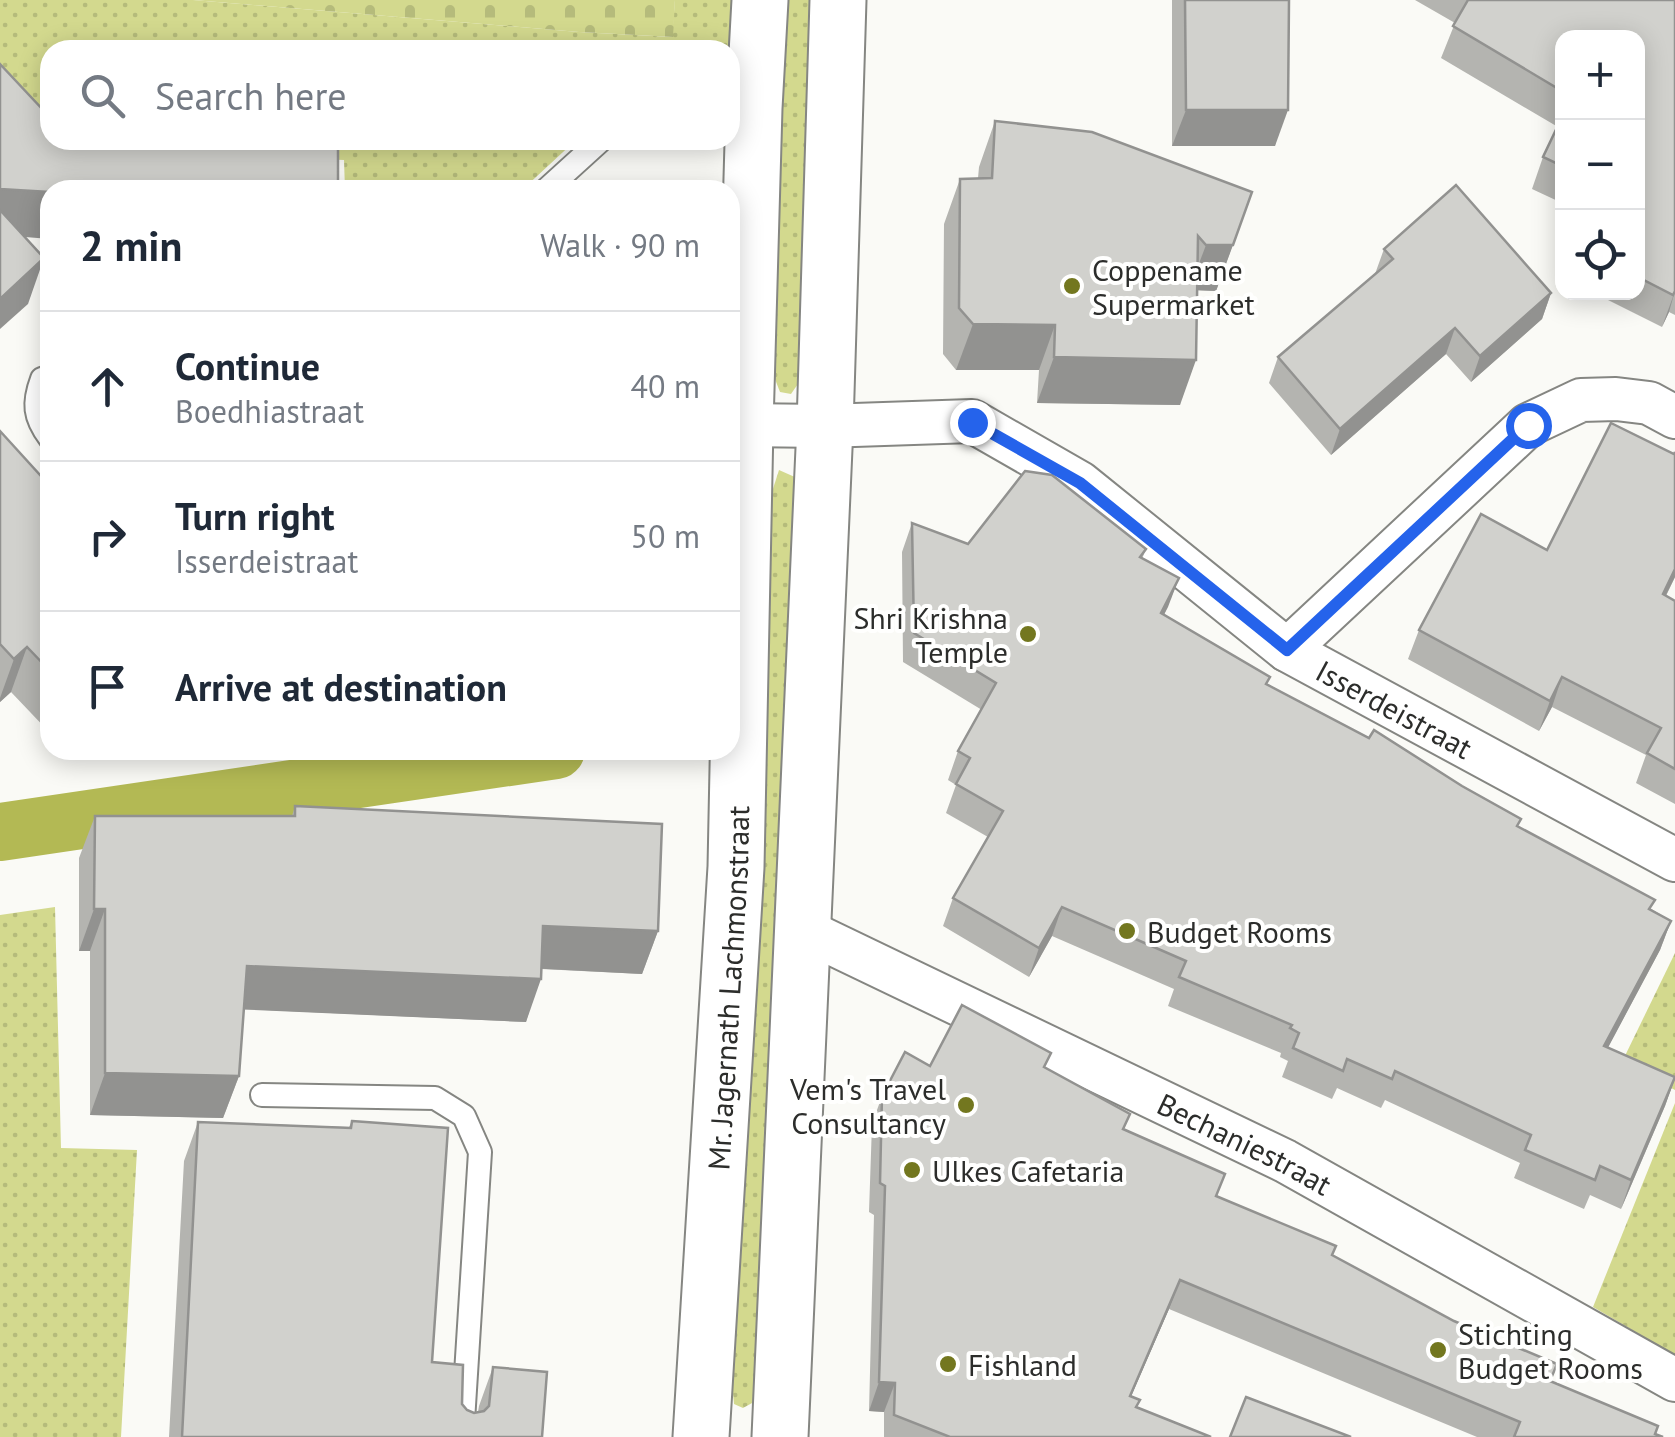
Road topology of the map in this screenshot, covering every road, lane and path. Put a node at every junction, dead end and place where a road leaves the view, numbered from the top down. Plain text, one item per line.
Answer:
1 (760, 0) edge
2 (838, 0) edge
3 (742, 107) edge
4 (589, 150) edge
5 (557, 180) edge
6 (40, 385) edge
7 (1675, 417) edge
8 (40, 422) edge
9 (745, 425) junction
10 (825, 426) junction
11 (1287, 650) junction
12 (740, 671) edge
13 (738, 760) edge
14 (1675, 860) edge
15 (802, 929) junction
16 (262, 1095) dead end
17 (1675, 1380) edge
18 (462, 1437) edge
19 (701, 1437) edge
20 (780, 1437) edge

1 - 3 main road, Mr. Jagernath Lachmonstraat
2 - 10 main road
3 - 9 main road, Mr. Jagernath Lachmonstraat
4 - 5 lane
6 - 8 lane
7 - 11 street
9 - 10 street, Isserdeistraat
9 - 12 main road, Mr. Jagernath Lachmonstraat
10 - 11 street, Isserdeistraat
10 - 15 main road
11 - 14 street, Isserdeistraat
13 - 19 main road, Mr. Jagernath Lachmonstraat
15 - 17 street, Bechaniestraat
15 - 20 main road
16 - 18 lane

